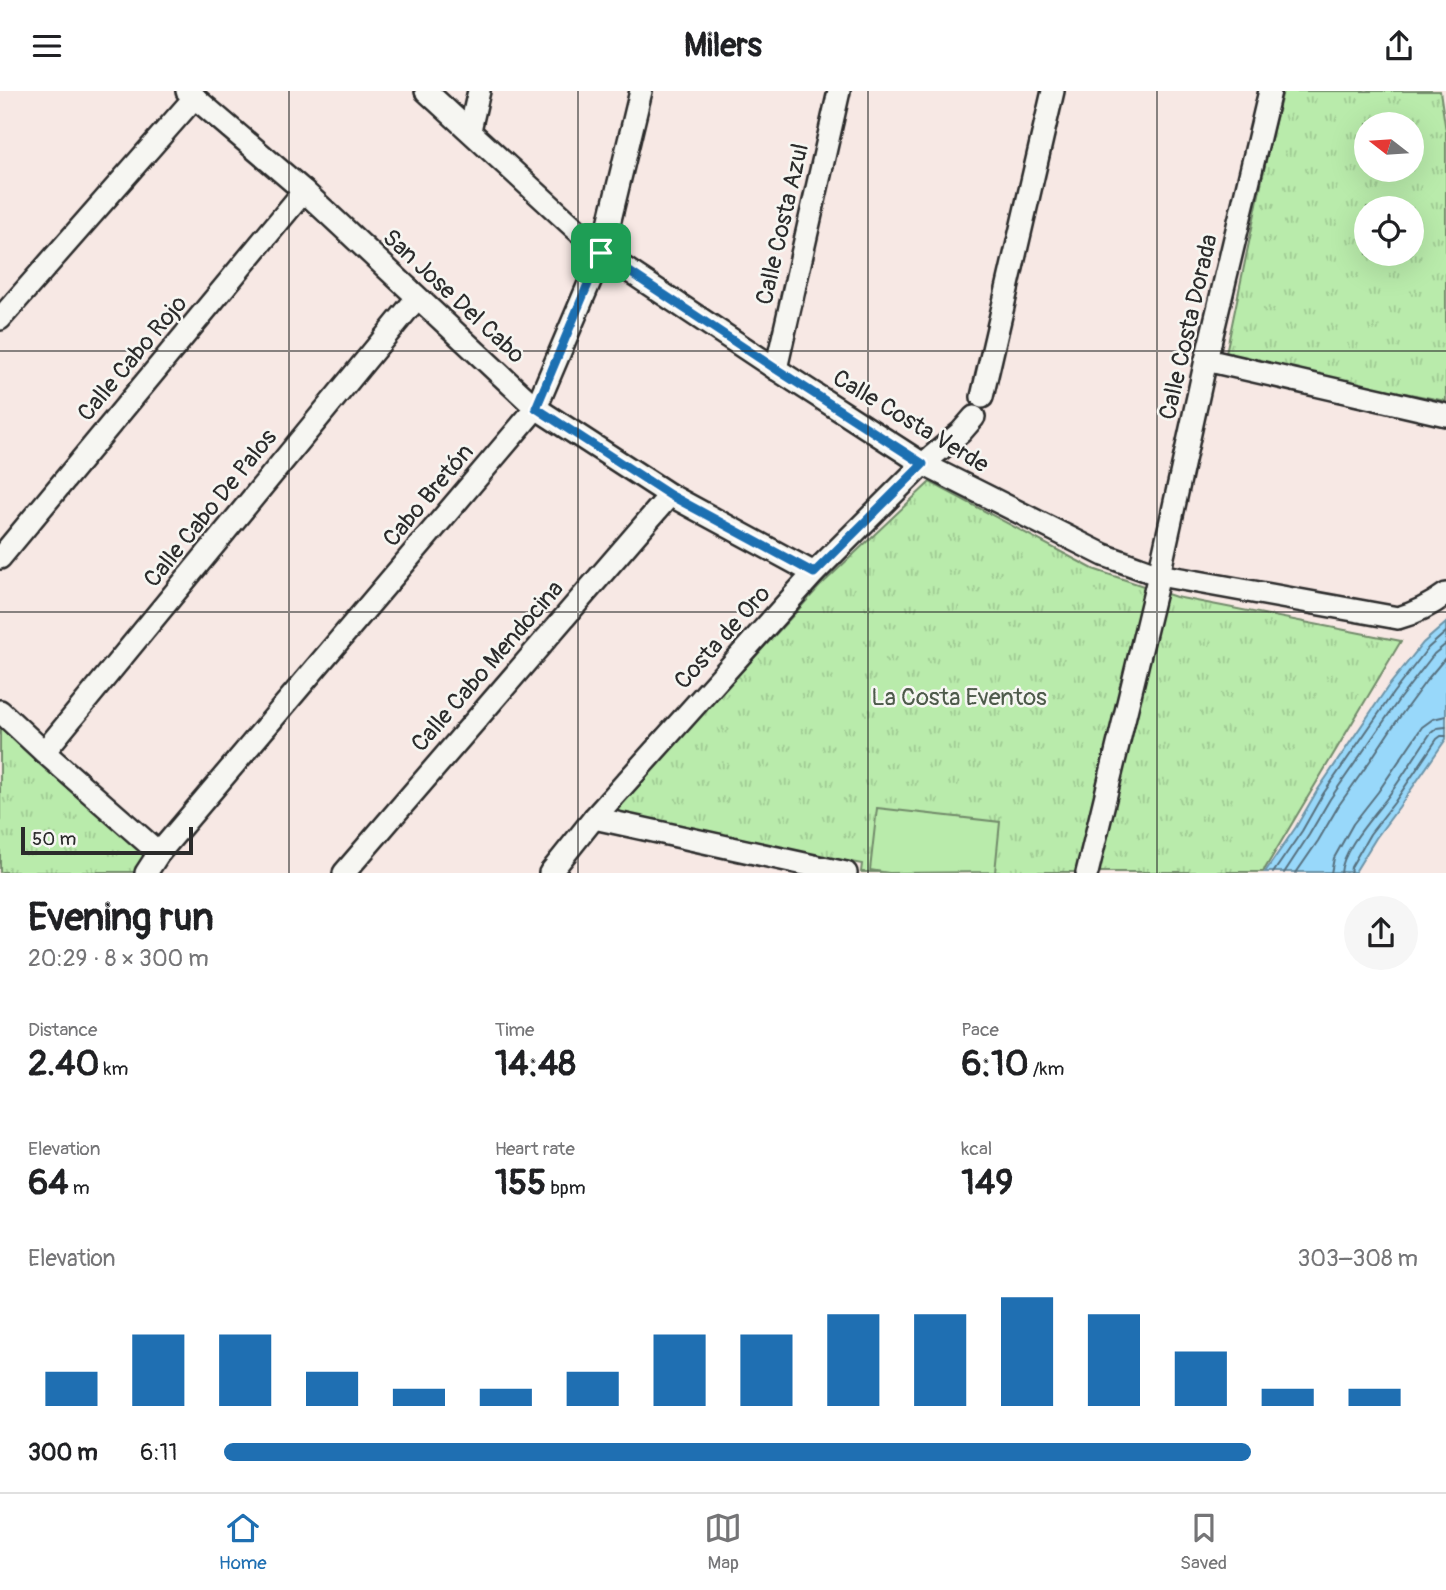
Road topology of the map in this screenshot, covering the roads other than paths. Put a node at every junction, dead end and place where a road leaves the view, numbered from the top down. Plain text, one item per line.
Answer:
1 (426, 91) edge
2 (479, 91) edge
3 (641, 91) edge
4 (839, 91) edge
5 (1053, 91) edge
6 (1270, 91) edge
7 (191, 94) edge
8 (470, 130) junction
9 (304, 191) junction
10 (601, 253) junction
11 (417, 298) junction
12 (0, 319) edge
13 (1206, 360) junction
14 (776, 369) junction
15 (982, 397) dead end
16 (536, 408) junction
17 (1446, 415) edge
18 (974, 418) dead end
19 (923, 464) junction
20 (670, 495) junction
21 (0, 558) edge
22 (814, 573) junction
23 (1159, 575) junction
24 (1446, 594) edge
25 (0, 711) edge
26 (44, 752) junction
27 (594, 818) junction
28 (159, 853) junction
29 (146, 873) edge
30 (344, 873) edge
31 (550, 873) edge
32 (846, 873) edge
33 (1087, 873) edge

1 - 8 street, Calle Costa Verde
2 - 8 street
3 - 10 street, Cabo Bretón
4 - 14 street, Calle Costa Azul
5 - 15 street
6 - 13 street, Calle Costa Dorada
7 - 9 street, San Jose Del Cabo
7 - 12 street
8 - 10 street, Calle Costa Verde
9 - 11 street, San Jose Del Cabo
9 - 21 street, Calle Cabo Rojo
10 - 14 street, Calle Costa Verde
10 - 16 street, Cabo Bretón
11 - 16 street, San Jose Del Cabo
11 - 26 street, Calle Cabo De Palos
13 - 17 street
13 - 23 street, Calle Costa Dorada
14 - 19 street, Calle Costa Verde
16 - 20 street, San Jose Del Cabo
16 - 28 street, Cabo Bretón
18 - 19 street, Costa de Oro
19 - 22 street, Costa de Oro
19 - 23 street, Calle Costa Verde
20 - 22 street, San Jose Del Cabo
20 - 30 street, Calle Cabo Mendocina
22 - 27 street, Costa de Oro
23 - 24 street, Calle Costa Verde
23 - 33 street, Calle Costa Dorada
25 - 26 street
26 - 28 street
27 - 31 street, Costa de Oro
27 - 32 street
28 - 29 street, Cabo Bretón

